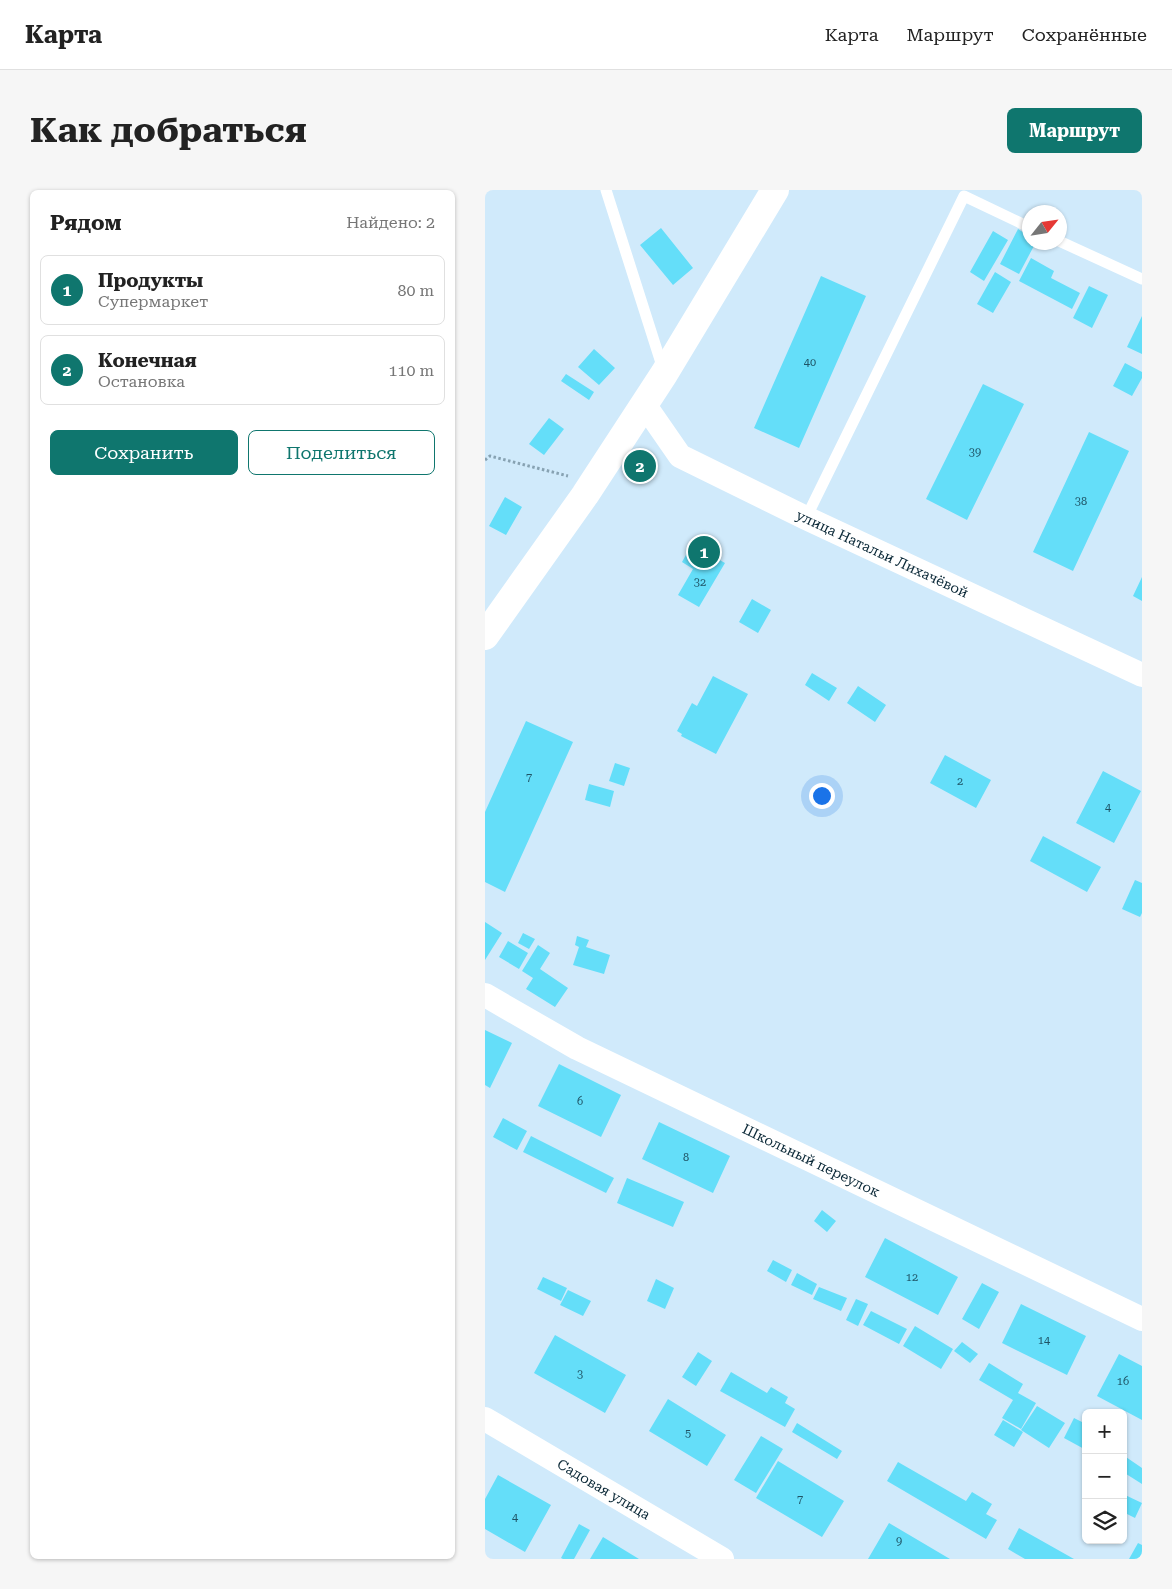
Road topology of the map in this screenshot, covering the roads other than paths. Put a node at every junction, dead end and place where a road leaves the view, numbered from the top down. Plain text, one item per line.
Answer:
1 (606, 190) edge
2 (775, 190) edge
3 (965, 193) edge
4 (1022, 223) edge
5 (1067, 245) edge
6 (1142, 280) edge
7 (664, 374) junction
8 (645, 404) junction
9 (806, 518) junction
10 (485, 636) edge
11 (1142, 675) edge
12 (485, 995) edge
13 (1142, 1319) edge
14 (485, 1419) edge
15 (721, 1559) edge

1 - 7 lane
2 - 7 street
3 - 4 lane
3 - 9 lane
5 - 6 lane
7 - 8 street
8 - 9 street, улица Натальи Лихачёвой
8 - 10 street
9 - 11 street, улица Натальи Лихачёвой
12 - 13 street, Школьный переулок
14 - 15 street, Садовая улица

